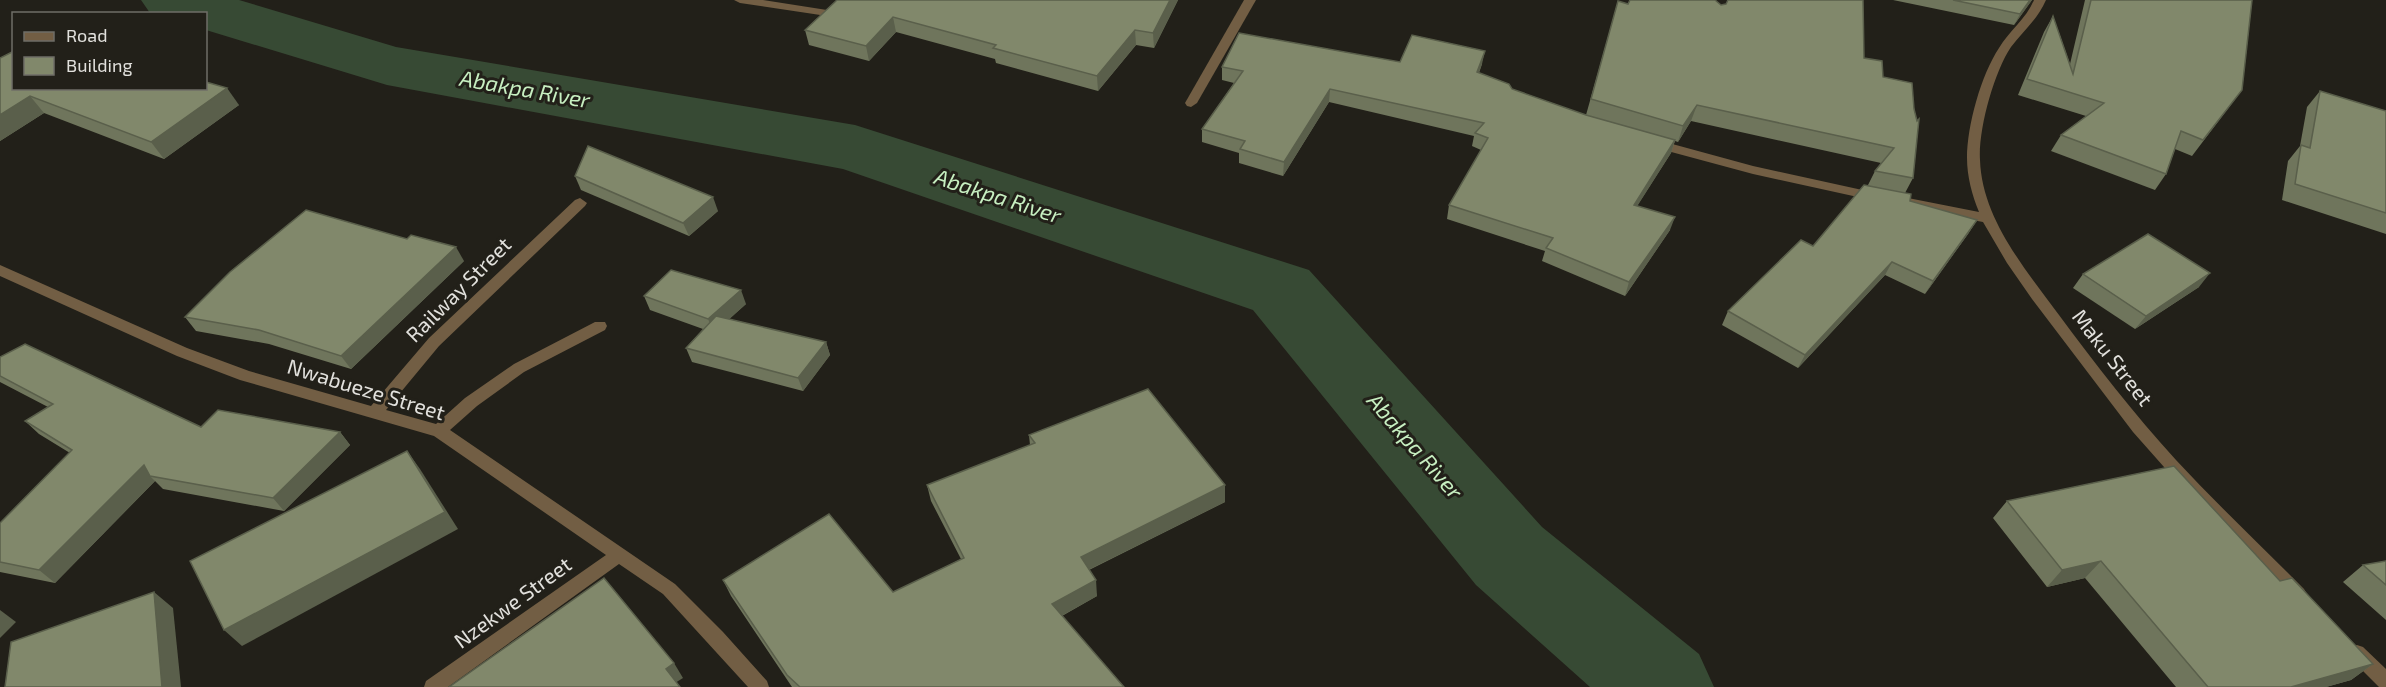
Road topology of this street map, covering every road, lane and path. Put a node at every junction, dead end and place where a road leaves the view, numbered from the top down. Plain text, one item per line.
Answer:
1 (740, 0) edge
2 (1250, 0) edge
3 (2040, 0) edge
4 (827, 13) edge
5 (1191, 103) dead end
6 (1636, 138) edge
7 (580, 203) dead end
8 (1988, 218) junction
9 (0, 270) edge
10 (600, 326) dead end
11 (375, 412) junction
12 (439, 430) junction
13 (619, 555) junction
14 (2311, 607) edge
15 (2344, 640) edge
16 (2386, 681) edge
17 (433, 687) edge
18 (760, 687) edge

1 - 4 street
2 - 5 street
3 - 8 street, Maku Street
6 - 8 street
7 - 11 street, Railway Street
8 - 14 street, Maku Street
9 - 11 street, Nwabueze Street
10 - 12 street
11 - 12 street, Nwabueze Street
12 - 13 street, Nwabueze Street
13 - 17 street, Nzekwe Street
13 - 18 street, Nwabueze Street
15 - 16 street

